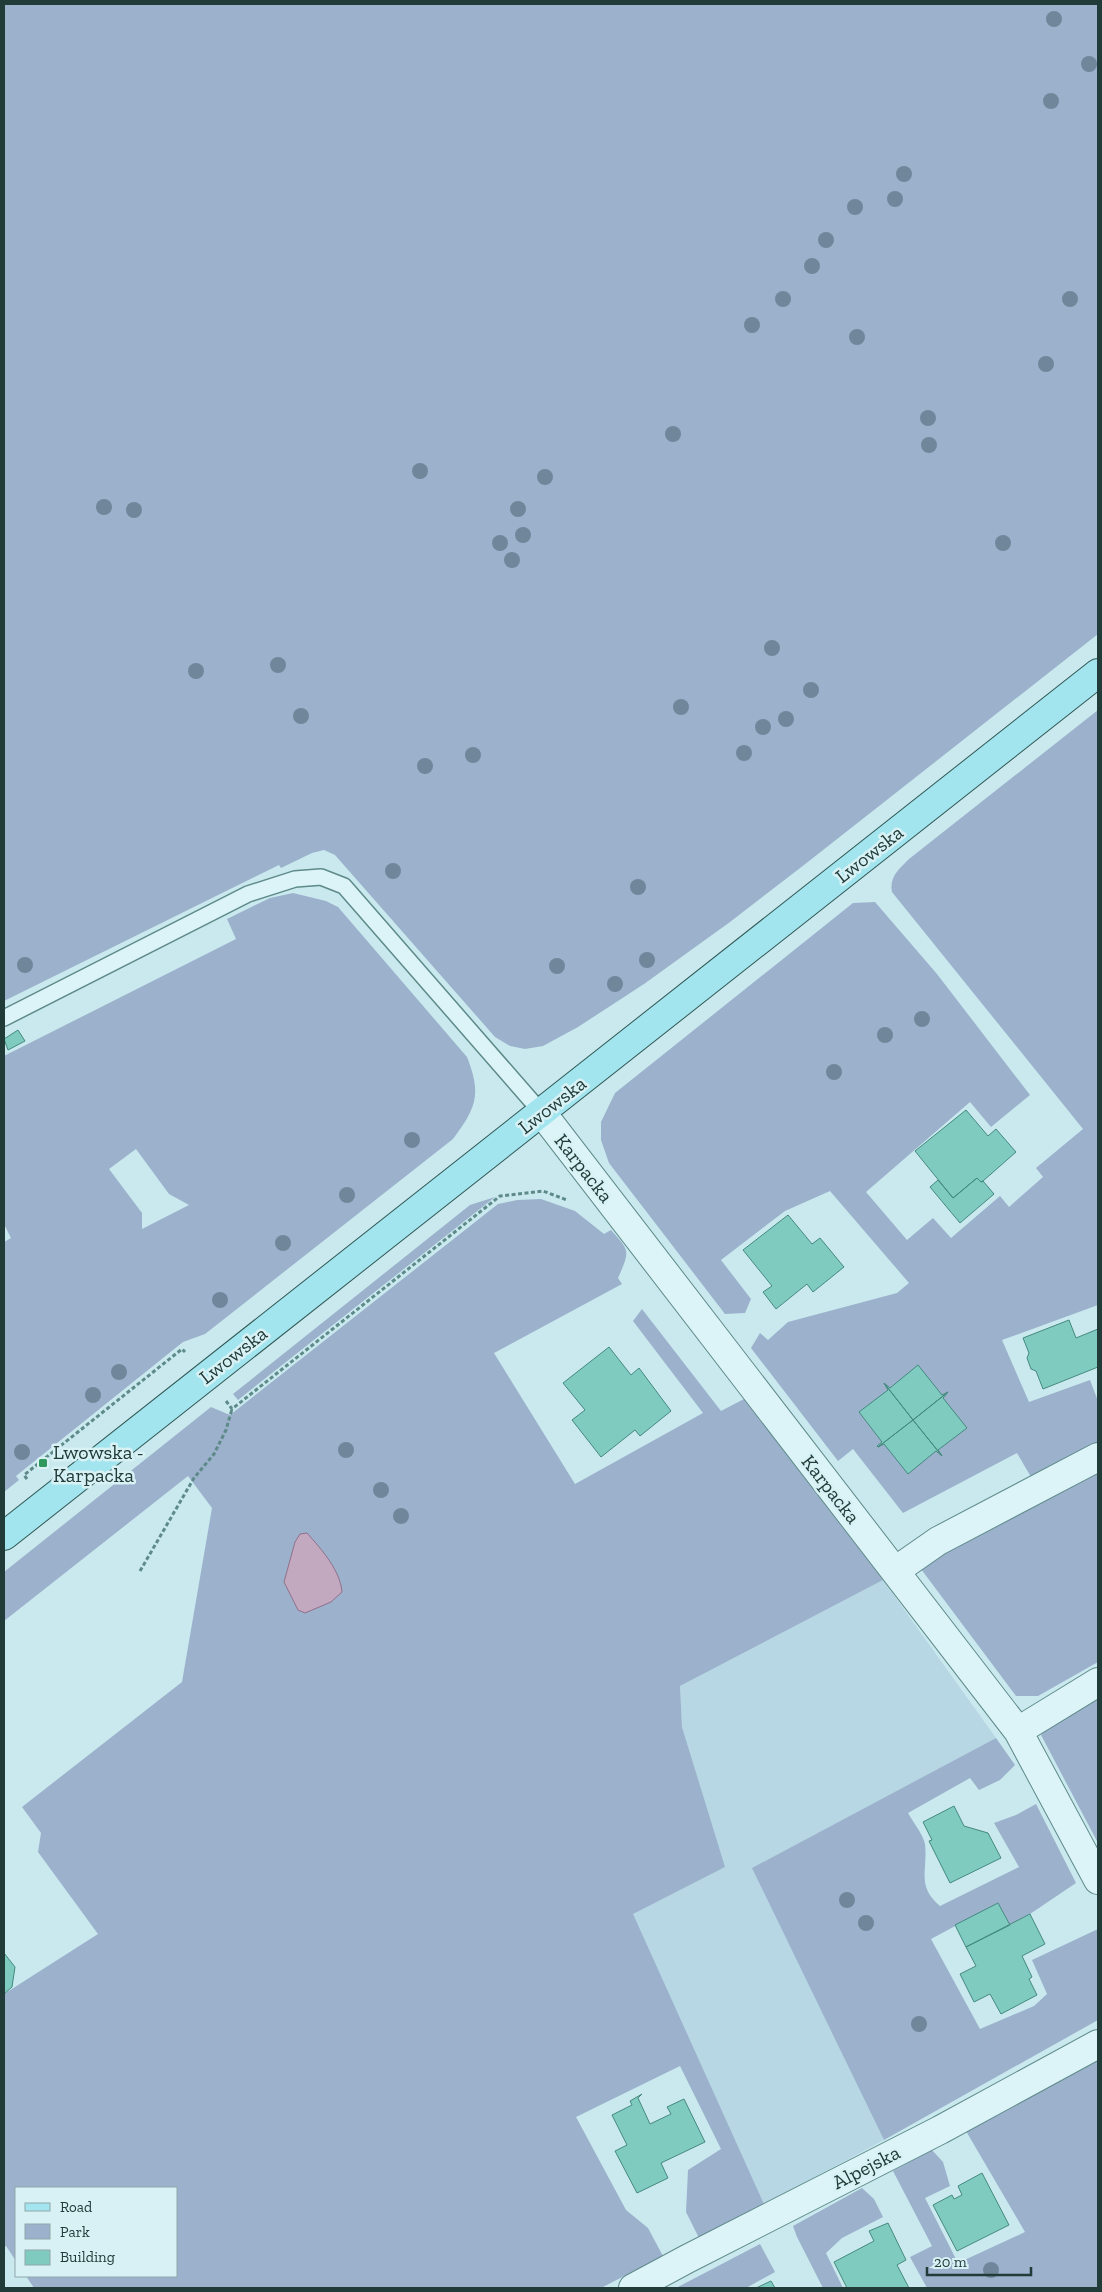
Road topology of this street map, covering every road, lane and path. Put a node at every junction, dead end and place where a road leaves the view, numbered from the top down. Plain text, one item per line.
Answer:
1 (1098, 672) edge
2 (4, 1018) edge
3 (542, 1113) junction
4 (232, 1409) dead end
5 (1098, 1457) edge
6 (4, 1536) edge
7 (140, 1571) dead end
8 (895, 1571) junction
9 (1098, 1682) edge
10 (1018, 1731) junction
11 (1098, 1880) edge
12 (1098, 2044) edge
13 (633, 2288) edge

1 - 3 main road, Lwowska
2 - 3 lane
3 - 6 main road, Lwowska
3 - 8 street, Karpacka
4 - 7 path
5 - 8 street
8 - 10 street, Karpacka
9 - 10 street
10 - 11 street, Karpacka
12 - 13 street, Alpejska

